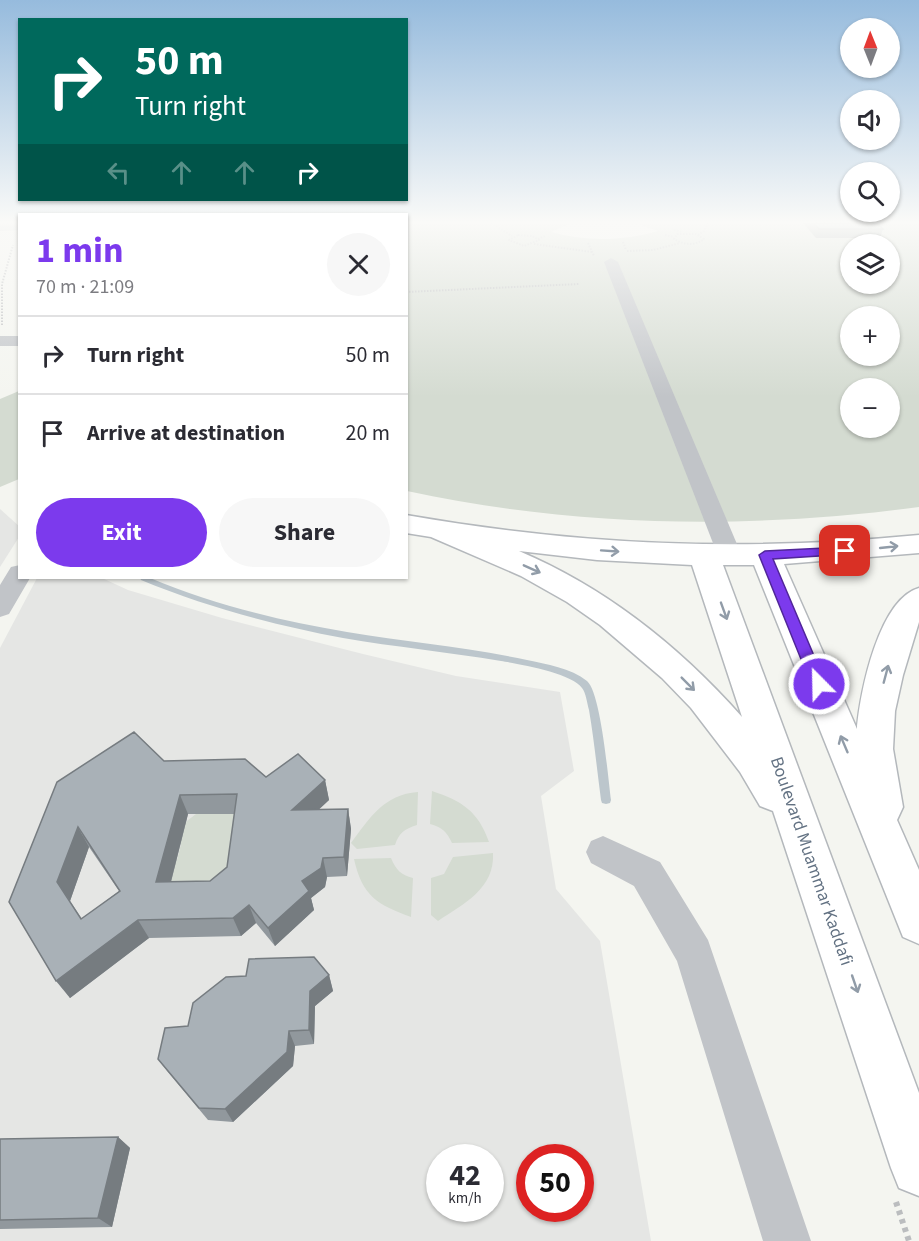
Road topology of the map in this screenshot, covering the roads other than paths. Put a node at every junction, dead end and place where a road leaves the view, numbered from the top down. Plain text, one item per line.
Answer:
1 (628, 281) edge
2 (423, 527) edge
3 (919, 544) edge
4 (733, 556) junction
5 (18, 576) edge
6 (919, 600) edge
7 (0, 608) edge
8 (603, 852) dead end
9 (891, 856) junction
10 (816, 870) junction
11 (919, 922) edge
12 (907, 1182) edge
13 (787, 1241) edge

1 - 4 street
2 -> 4 main road
2 -> 10 main road
4 -> 3 main road
9 -> 4 main road
4 -> 10 main road, Boulevard Muammar Kaddafi
5 - 7 street
9 -> 6 main road
8 - 13 street
9 - 11 main road
10 -> 12 main road, Boulevard Muammar Kaddafi

